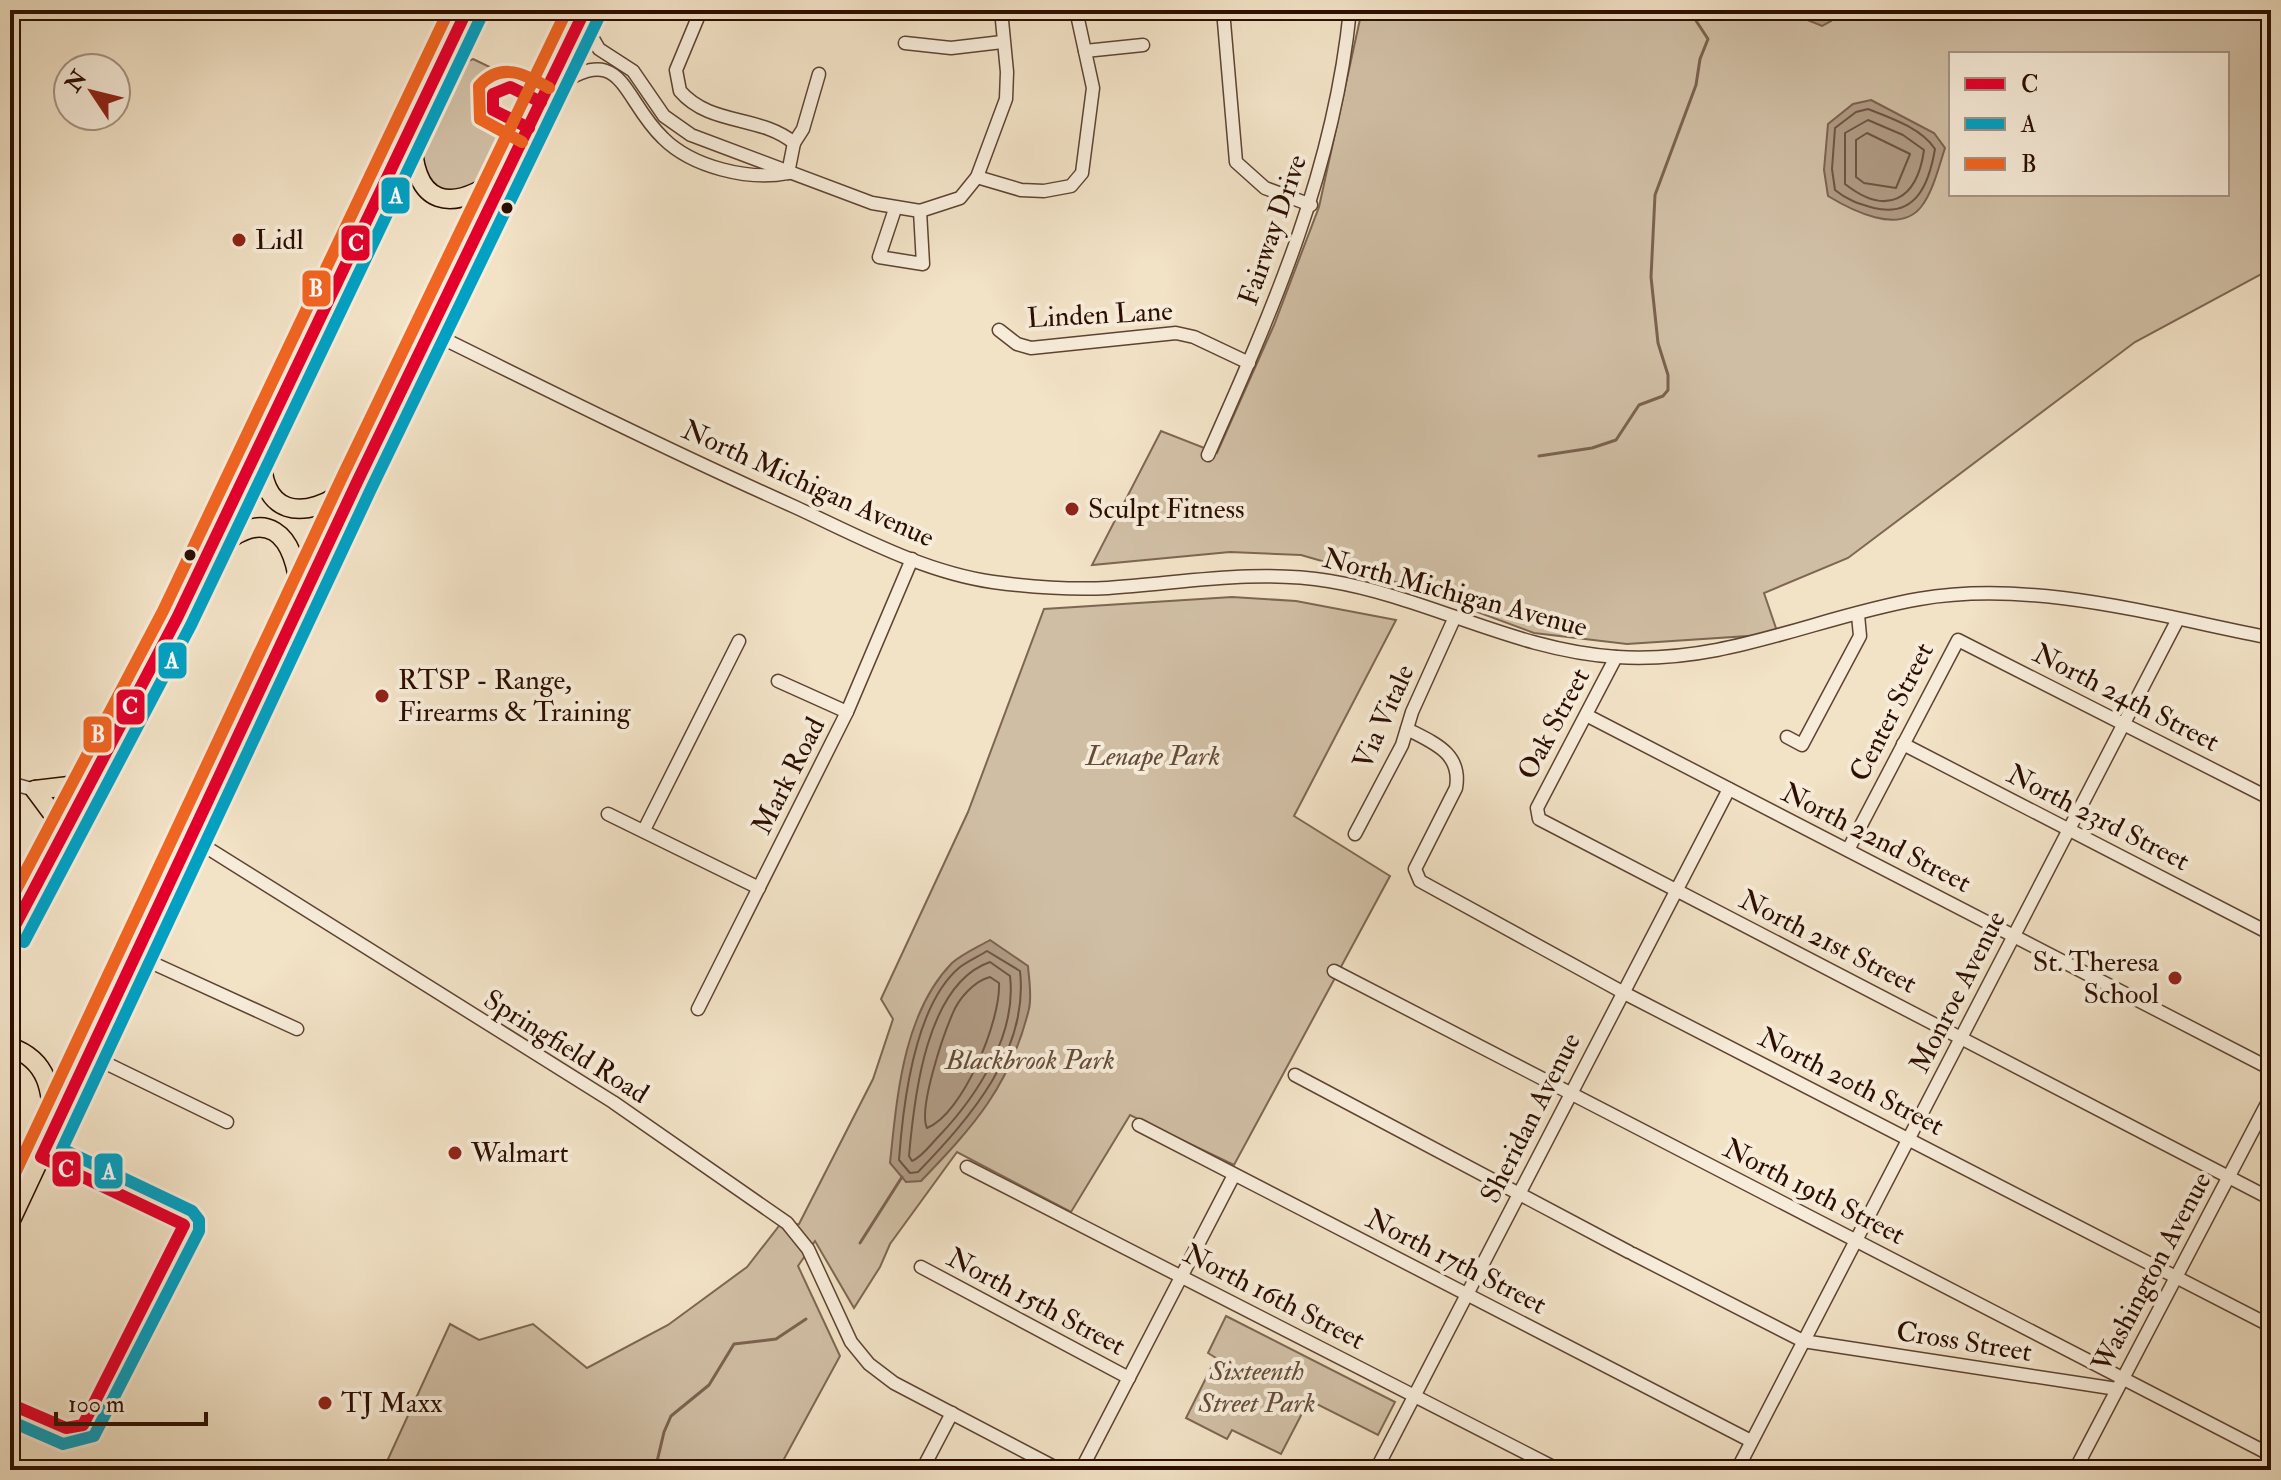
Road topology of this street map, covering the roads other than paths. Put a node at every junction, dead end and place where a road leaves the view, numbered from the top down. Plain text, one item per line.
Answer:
1 (467, 10) edge
2 (587, 10) edge
3 (701, 10) edge
4 (1001, 10) edge
5 (1076, 10) edge
6 (1223, 10) edge
7 (1350, 10) edge
8 (1002, 42) junction
9 (905, 43) dead end
10 (1143, 45) dead end
11 (1085, 51) junction
12 (819, 74) dead end
13 (545, 95) junction
14 (412, 127) junction
15 (794, 143) junction
16 (508, 171) junction
17 (788, 173) junction
18 (977, 177) junction
19 (1311, 205) junction
20 (895, 209) junction
21 (920, 211) junction
22 (999, 330) dead end
23 (430, 332) junction
24 (1249, 363) junction
25 (264, 435) junction
26 (1208, 455) dead end
27 (357, 482) junction
28 (912, 559) junction
29 (205, 560) junction
30 (301, 600) junction
31 (1858, 615) junction
32 (1454, 619) junction
33 (2177, 621) junction
34 (2271, 638) edge
35 (1958, 640) joint
36 (739, 641) dead end
37 (1616, 657) junction
38 (778, 681) dead end
39 (847, 712) junction
40 (1588, 716) junction
41 (2124, 725) junction
42 (1407, 729) junction
43 (1787, 737) dead end
44 (1903, 744) junction
45 (100, 768) junction
46 (10, 783) edge
47 (1729, 789) junction
48 (35, 790) junction
49 (2271, 799) edge
50 (1538, 813) joint
51 (608, 814) dead end
52 (644, 830) junction
53 (2069, 830) junction
54 (1355, 834) dead end
55 (190, 837) junction
56 (60, 844) junction
57 (1848, 850) junction
58 (759, 888) junction
59 (1676, 891) junction
60 (19, 900) edge
61 (2271, 934) edge
62 (10, 935) edge
63 (2014, 936) junction
64 (135, 955) junction
65 (1334, 971) dead end
66 (1624, 992) junction
67 (698, 1009) dead end
68 (297, 1029) dead end
69 (1961, 1038) junction
70 (10, 1047) edge
71 (89, 1055) junction
72 (2271, 1069) edge
73 (1295, 1075) dead end
74 (1571, 1093) junction
75 (2271, 1096) edge
76 (227, 1122) dead end
77 (1139, 1125) dead end
78 (53, 1131) junction
79 (1909, 1139) junction
80 (41, 1157) junction
81 (967, 1167) dead end
82 (1234, 1175) junction
83 (2229, 1177) junction
84 (1519, 1195) junction
85 (2271, 1199) edge
86 (10, 1222) edge
87 (184, 1225) dead end
88 (1856, 1241) junction
89 (921, 1267) dead end
90 (1182, 1277) junction
91 (2176, 1277) junction
92 (1467, 1295) junction
93 (2271, 1326) edge
94 (1803, 1341) junction
95 (1129, 1378) junction
96 (2120, 1384) junction
97 (1415, 1396) junction
98 (10, 1404) edge
99 (952, 1413) junction
100 (66, 1428) dead end
101 (1751, 1441) junction
102 (2271, 1455) edge
103 (922, 1470) edge
104 (1060, 1470) edge
105 (1081, 1470) edge
106 (1376, 1470) edge
107 (1559, 1470) edge
108 (1737, 1470) edge
109 (2075, 1470) edge

1 - 14 highway
2 - 13 highway
2 - 17 street
3 - 15 street
4 - 8 street
5 - 11 street
6 - 19 street
7 - 19 street, Fairway Drive
8 - 9 street
8 - 18 street
10 - 11 street
11 - 18 street
12 - 15 street
13 - 16 highway
13 - 17 street
14 - 16 highway
14 - 25 highway
15 - 17 street
16 - 23 highway
17 - 20 street
18 - 21 street
19 - 24 street, Fairway Drive
20 - 21 street
20 - 21 street
22 - 24 street, Linden Lane
23 - 27 highway
23 - 28 street, North Michigan Avenue
24 - 26 street, Fairway Drive
25 - 27 highway
25 - 29 highway
27 - 30 highway
28 - 32 street, North Michigan Avenue
28 - 39 street, Mark Road
29 - 30 highway
29 - 45 highway
30 - 55 highway
31 - 33 street, North Michigan Avenue
31 - 37 street, North Michigan Avenue
31 - 43 street
32 - 37 street, North Michigan Avenue
32 - 42 street, Via Vitale
33 - 34 street, North Michigan Avenue
33 - 41 street, Monroe Avenue
35 - 41 street, North 24th Street
35 - 44 street, Center Street
36 - 52 street
37 - 40 street, Oak Street
38 - 39 street
39 - 58 street, Mark Road
40 - 47 street, North 22nd Street
40 - 50 street, Oak Street
41 - 49 street, North 24th Street
41 - 53 street, Monroe Avenue
42 - 54 street, Via Vitale
42 - 66 street, North 20th Street
44 - 53 street, North 23rd Street
44 - 57 street, Center Street
45 - 48 highway
45 - 56 highway
46 - 48 street
47 - 57 street, North 22nd Street
47 - 59 street, Sheridan Avenue
48 - 56 highway
50 - 59 street, North 21st Street
51 - 52 street
52 - 58 street
53 - 61 street, North 23rd Street
53 - 63 street, Monroe Avenue
55 - 64 highway
55 - 99 street, Springfield Road
56 - 60 highway
57 - 63 street, North 22nd Street
58 - 67 street, Mark Road
59 - 66 street, Sheridan Avenue
59 - 69 street, North 21st Street
60 - 62 highway
63 - 69 street, Monroe Avenue
63 - 72 street, North 22nd Street
64 - 68 street
64 - 71 highway
65 - 74 street, North 19th Street
66 - 74 street, Sheridan Avenue
66 - 79 street, North 20th Street
69 - 79 street, Monroe Avenue
69 - 83 street, North 21st Street
70 - 78 highway
71 - 76 street
71 - 78 highway
73 - 84 street, Cross Street
74 - 84 street, Sheridan Avenue
74 - 88 street, North 19th Street
75 - 83 street, Washington Avenue
77 - 82 street, North 17th Street
78 - 80 highway
79 - 88 street, Monroe Avenue
79 - 91 street, North 20th Street
80 - 86 highway
80 - 87 street
81 - 90 street, North 16th Street
82 - 90 street
82 - 92 street, North 17th Street
83 - 85 street, North 21st Street
83 - 91 street, Washington Avenue
84 - 92 street, Sheridan Avenue
84 - 94 street, Cross Street
88 - 94 street, Monroe Avenue
88 - 96 street, North 19th Street
89 - 95 street, North 15th Street
90 - 95 street
90 - 97 street, North 16th Street
91 - 93 street, North 20th Street
91 - 96 street, Washington Avenue
92 - 97 street, Sheridan Avenue
92 - 101 street, North 17th Street
94 - 96 street, Cross Street
94 - 101 street, Monroe Avenue
95 - 105 street
96 - 102 street, North 19th Street
96 - 109 street, Washington Avenue
97 - 106 street, Sheridan Avenue
97 - 107 street, North 16th Street
98 - 100 street
99 - 103 street
99 - 104 street, Springfield Road
101 - 108 street, Monroe Avenue

